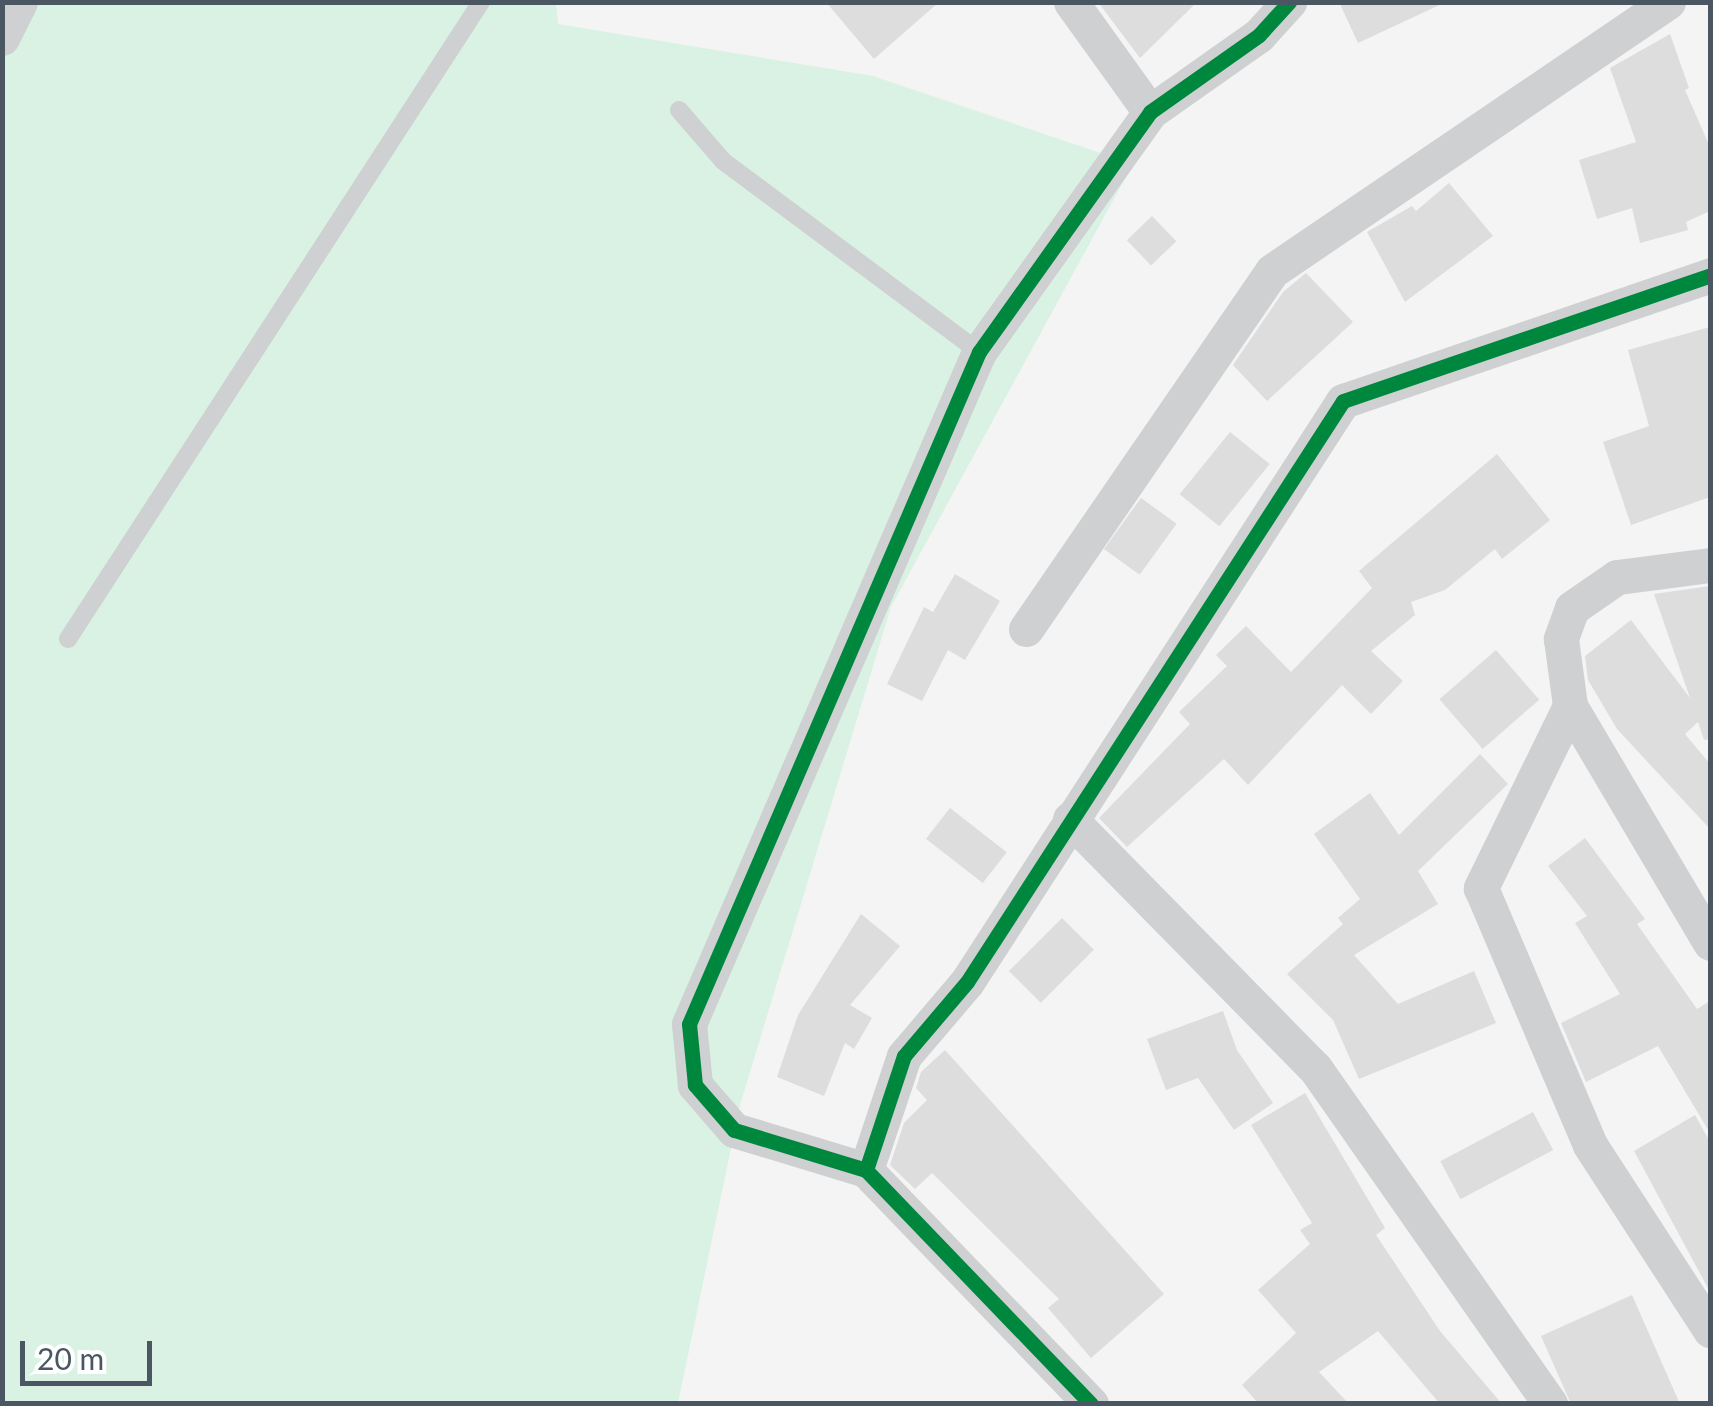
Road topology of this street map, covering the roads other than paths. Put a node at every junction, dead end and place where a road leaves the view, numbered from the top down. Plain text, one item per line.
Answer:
1 (20, 2) edge
2 (481, 2) edge
3 (1071, 2) edge
4 (1289, 2) edge
5 (1668, 2) edge
6 (2, 38) edge
7 (679, 110) dead end
8 (1150, 112) junction
9 (1710, 275) edge
10 (978, 352) junction
11 (1710, 566) edge
12 (1026, 629) dead end
13 (68, 639) dead end
14 (1570, 706) junction
15 (1070, 819) junction
16 (1710, 943) edge
17 (866, 1170) junction
18 (1710, 1330) edge
19 (1090, 1404) edge
20 (1550, 1404) edge

1 - 6 street
2 - 13 lane
3 - 8 street
4 - 8 street
5 - 12 street
7 - 10 lane
8 - 10 street
9 - 15 street
10 - 17 street
11 - 14 street
14 - 16 street
14 - 18 street
15 - 17 street
15 - 20 street
17 - 19 street

